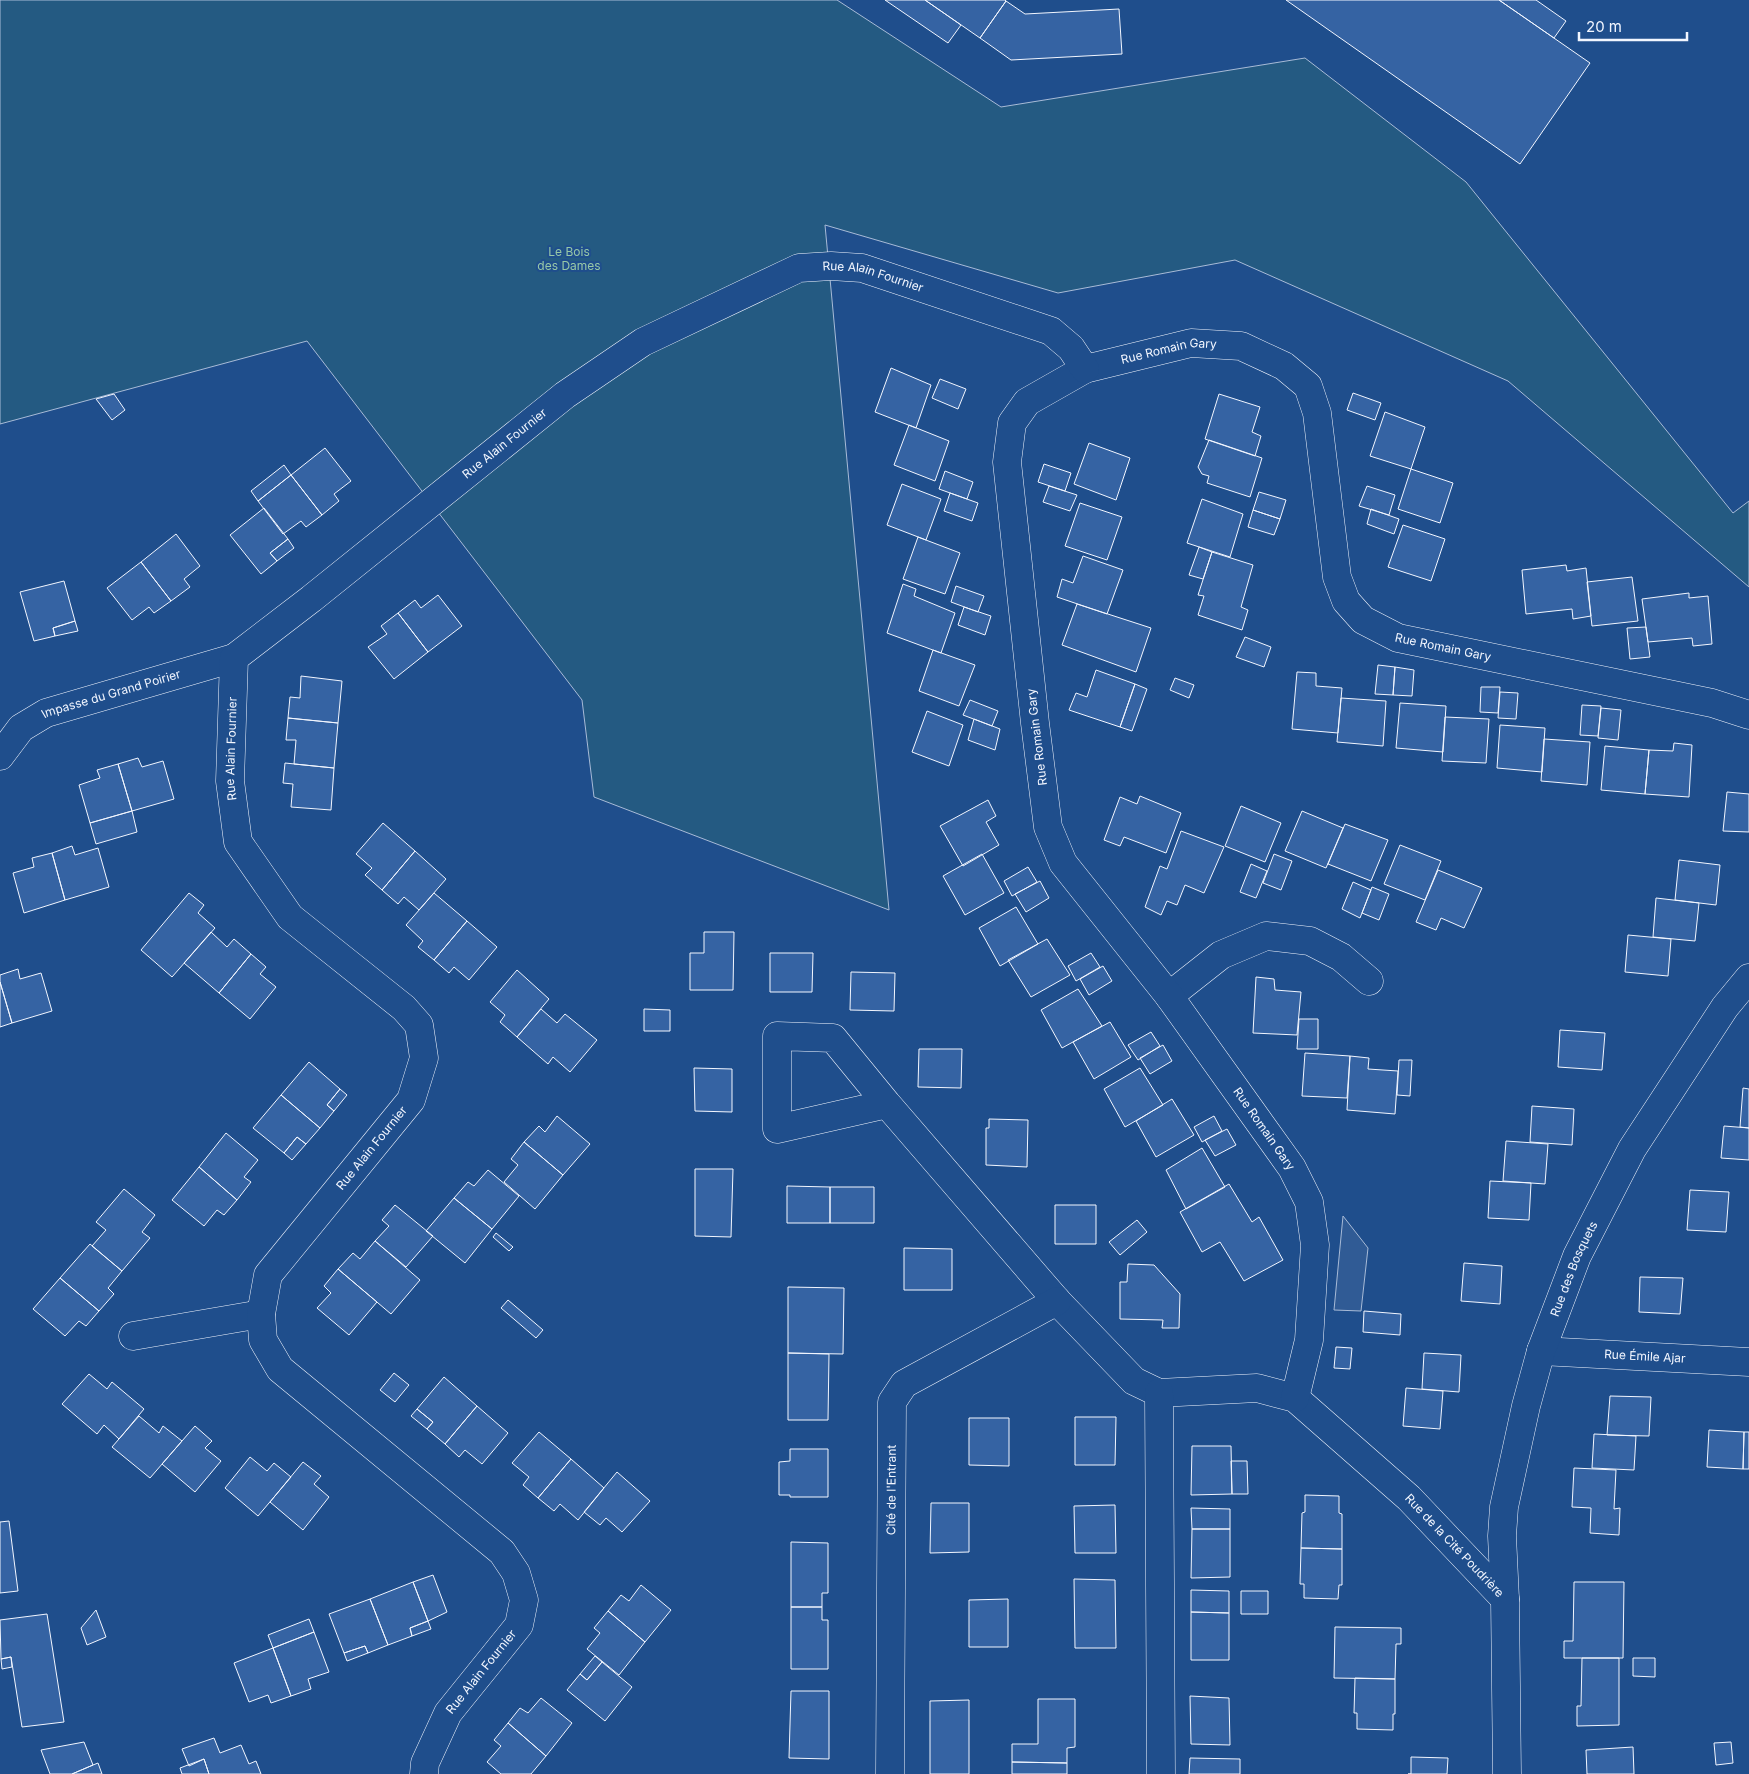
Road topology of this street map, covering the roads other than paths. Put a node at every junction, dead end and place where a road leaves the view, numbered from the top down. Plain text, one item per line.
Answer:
1 (1085, 368) junction
2 (234, 658) junction
3 (1749, 716) edge
4 (1, 752) edge
5 (1749, 978) edge
6 (1369, 981) dead end
7 (1169, 996) junction
8 (887, 1104) junction
9 (1057, 1301) junction
10 (261, 1314) junction
11 (133, 1336) dead end
12 (1541, 1351) junction
13 (1749, 1362) edge
14 (1160, 1392) junction
15 (1295, 1398) junction
16 (1505, 1599) junction
17 (424, 1774) edge
18 (890, 1774) edge
19 (1161, 1774) edge
20 (1507, 1774) edge

1 - 2 street, Rue Alain Fournier
1 - 3 street, Rue Romain Gary
1 - 7 street, Rue Romain Gary
2 - 4 street, Impasse du Grand Poirier
2 - 10 street, Rue Alain Fournier
5 - 12 street, Rue des Bosquets
6 - 7 street
7 - 15 street, Rue Romain Gary
8 - 8 street
8 - 9 street
9 - 14 street
9 - 18 street, Cité de l'Entrant
10 - 11 street
10 - 17 street, Rue Alain Fournier
12 - 13 street, Rue Émile Ajar
12 - 16 street, Rue des Bosquets
14 - 15 street
14 - 19 street
15 - 16 street, Rue de la Cité Poudrière
16 - 20 street, Rue de la Cité Poudrière

